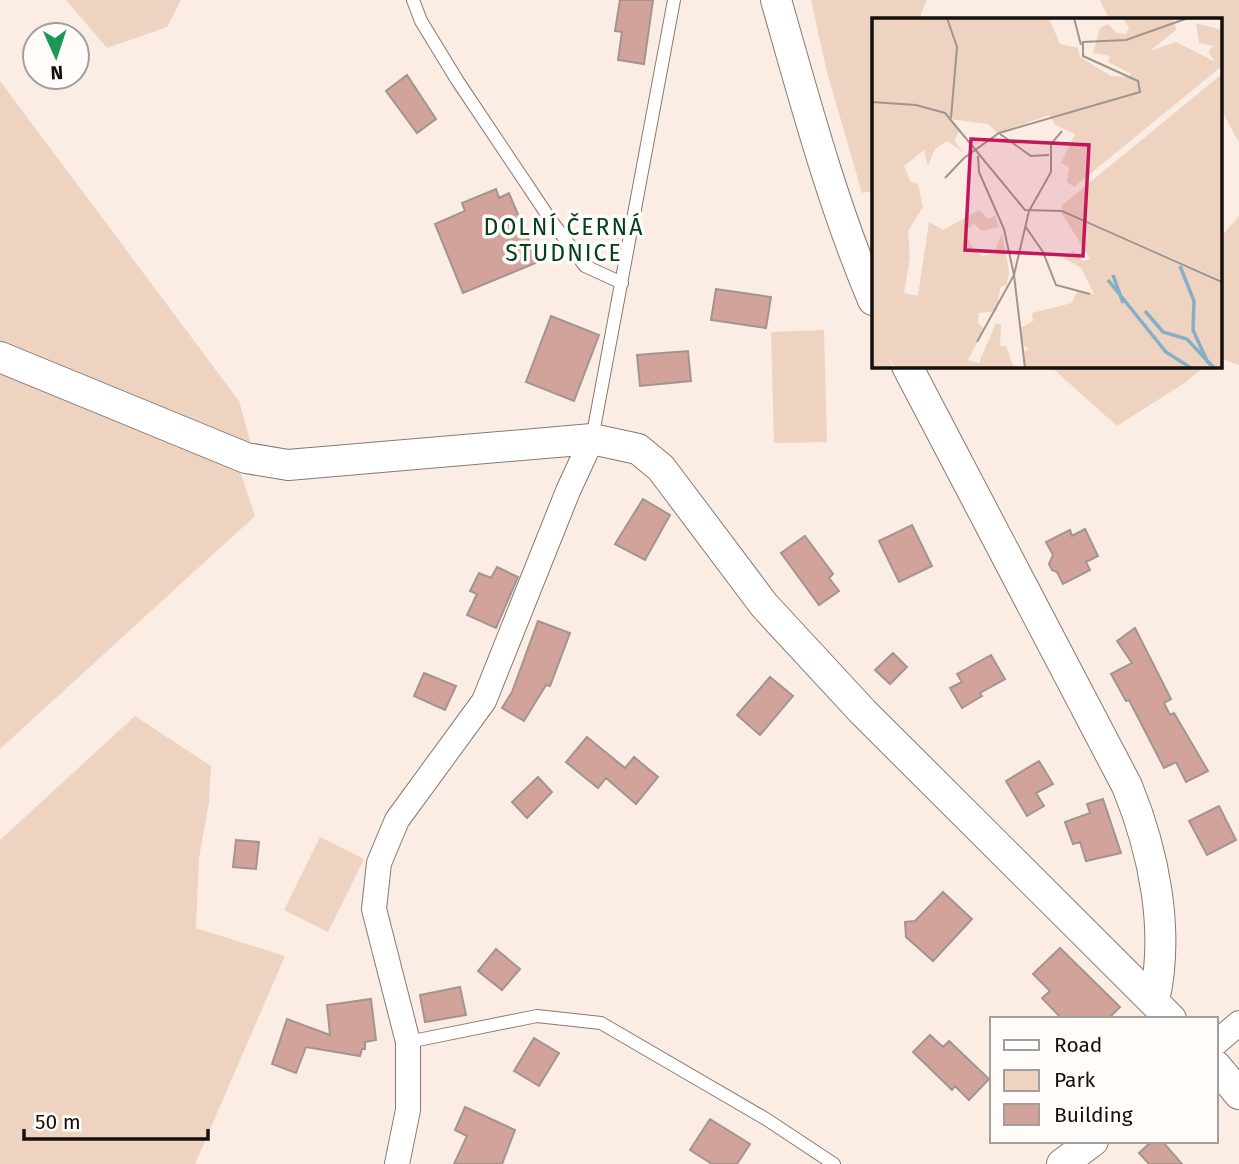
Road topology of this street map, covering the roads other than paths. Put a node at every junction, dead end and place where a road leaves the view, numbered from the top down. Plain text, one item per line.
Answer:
1 (412, 0) edge
2 (674, 0) edge
3 (776, 0) edge
4 (622, 283) junction
5 (872, 297) edge
6 (0, 357) edge
7 (908, 368) edge
8 (592, 439) junction
9 (1163, 1010) edge
10 (1239, 1023) edge
11 (1218, 1041) edge
12 (408, 1042) junction
13 (1218, 1068) edge
14 (1239, 1094) edge
15 (1090, 1143) edge
16 (397, 1164) edge
17 (834, 1164) edge
18 (1062, 1164) edge

1 - 4 lane
2 - 4 lane
3 - 5 street
4 - 8 lane
6 - 8 street
7 - 9 street
8 - 9 street
8 - 12 street
10 - 11 street
12 - 16 street
12 - 17 lane
13 - 14 street
15 - 18 street

